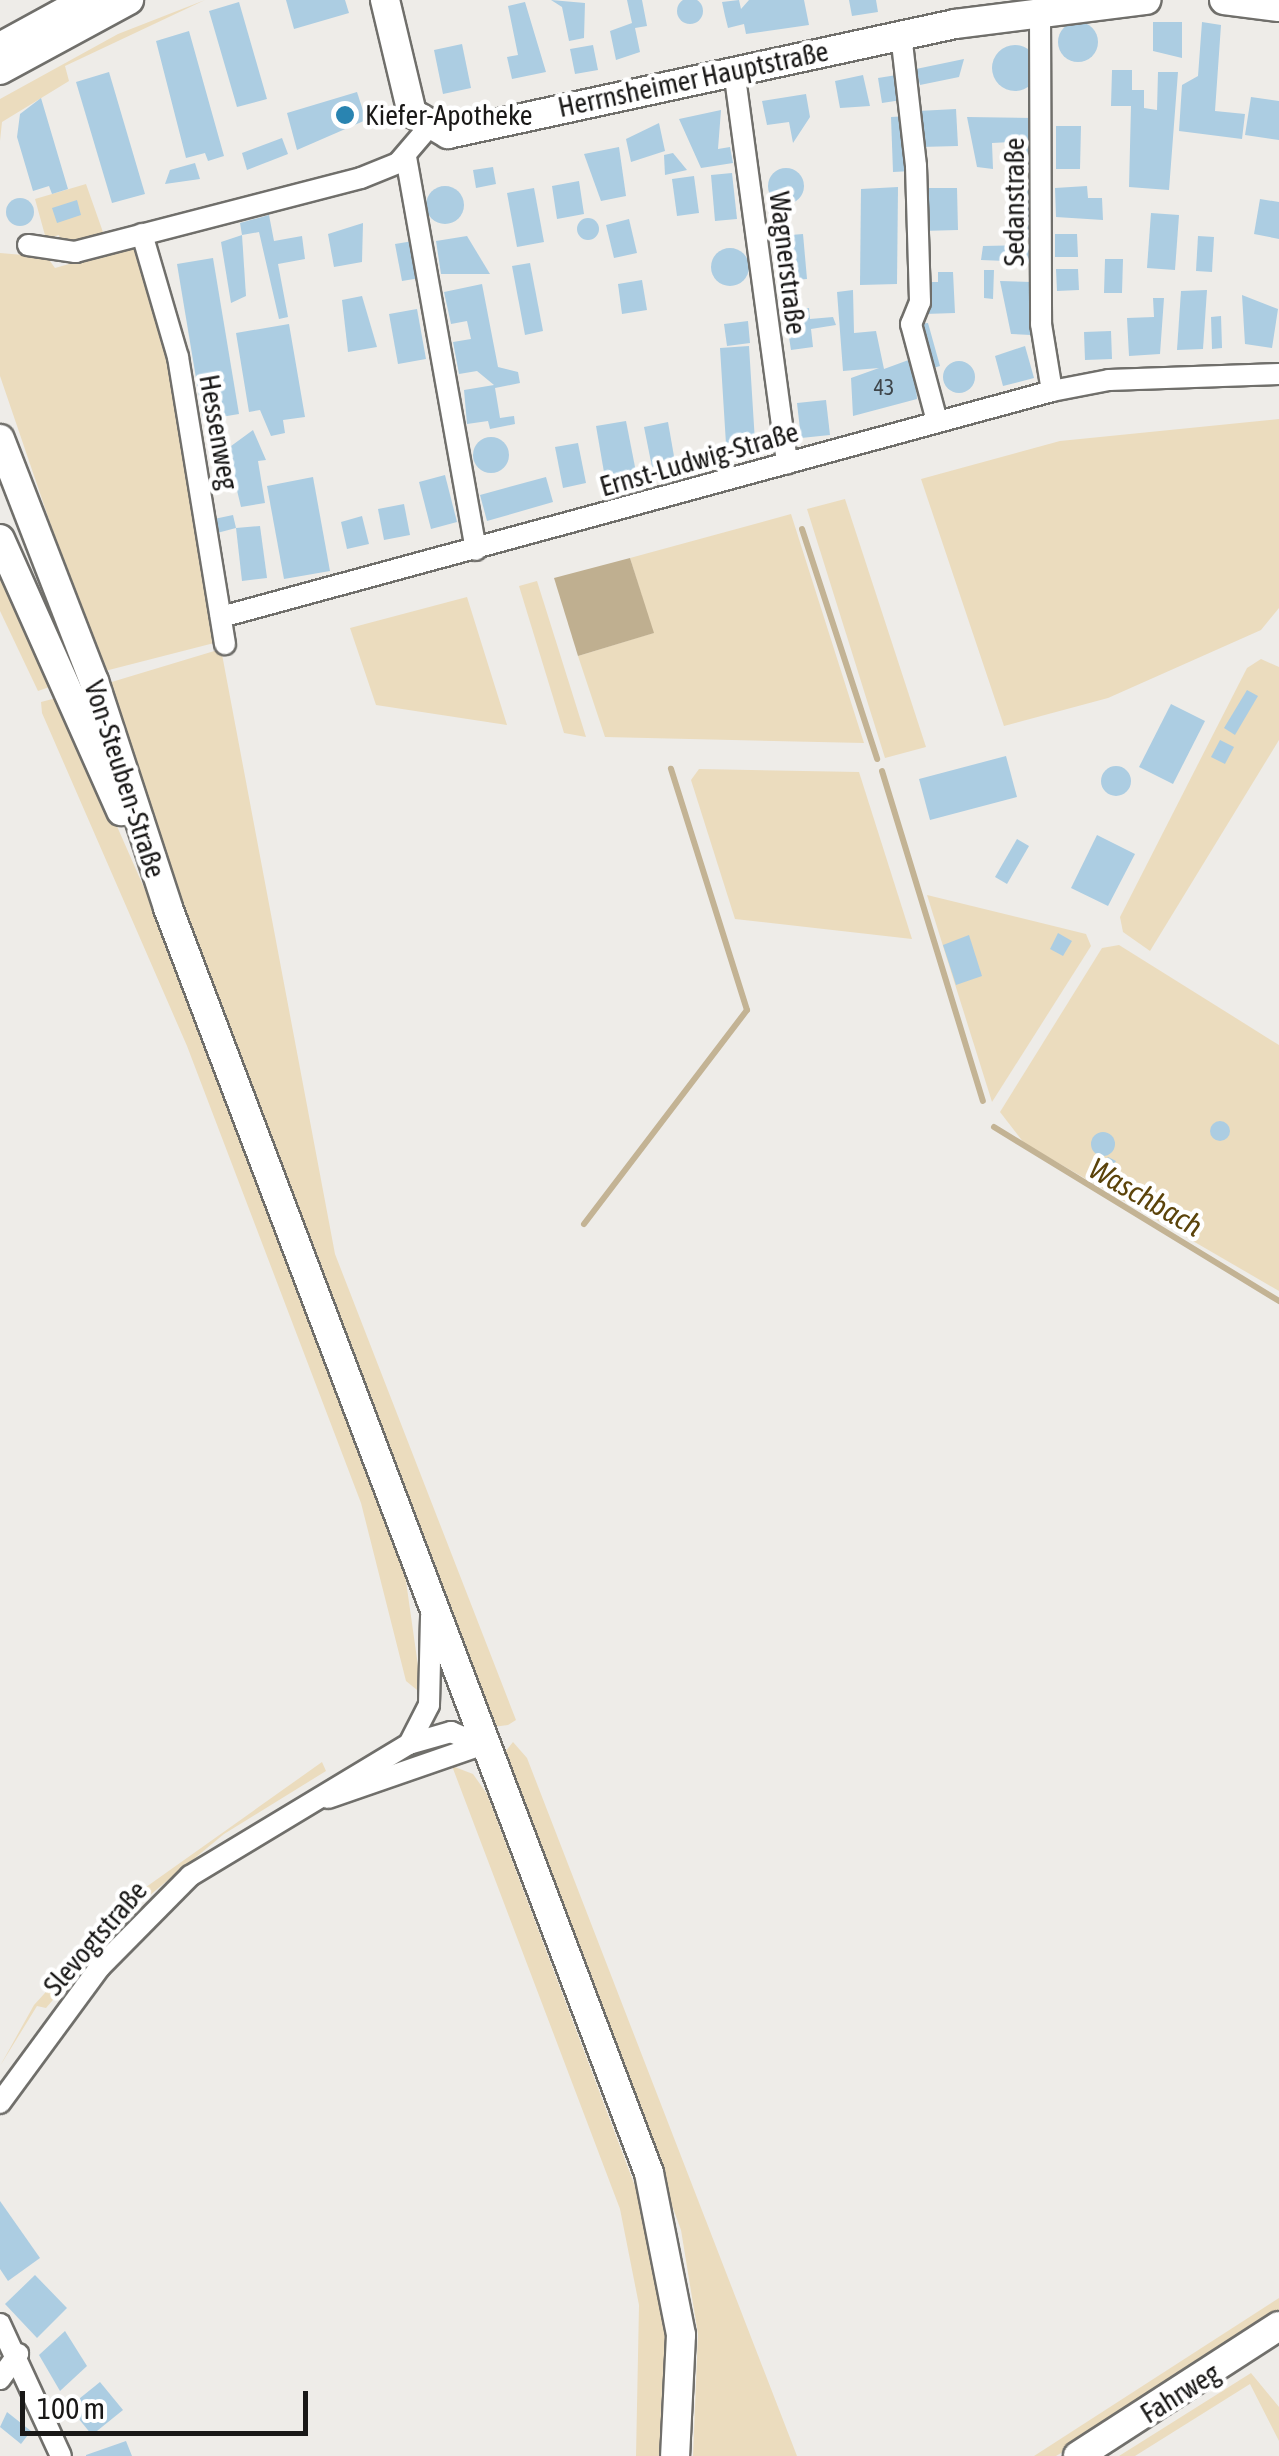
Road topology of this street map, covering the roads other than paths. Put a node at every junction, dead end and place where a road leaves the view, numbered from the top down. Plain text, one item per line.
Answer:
1 (86, 0) edge
2 (129, 0) edge
3 (1146, 0) edge
4 (1224, 0) edge
5 (383, 7) edge
6 (1279, 7) edge
7 (1035, 8) edge
8 (901, 34) junction
9 (0, 47) edge
10 (0, 70) edge
11 (734, 70) junction
12 (428, 128) junction
13 (406, 157) junction
14 (142, 234) junction
15 (28, 244) dead end
16 (1279, 374) edge
17 (1052, 392) junction
18 (937, 421) junction
19 (0, 439) edge
20 (787, 463) junction
21 (0, 539) edge
22 (476, 550) junction
23 (222, 617) junction
24 (225, 644) dead end
25 (168, 908) junction
26 (431, 1607) junction
27 (409, 1744) junction
28 (482, 1745) junction
29 (306, 1804) junction
30 (0, 2103) edge
31 (0, 2324) edge
32 (1279, 2326) edge
33 (18, 2354) junction
34 (0, 2378) edge
35 (61, 2456) edge
36 (676, 2456) edge
37 (1078, 2456) edge

1 - 9 street
2 - 10 street
3 - 7 street, Herrnsheimer Hauptstraße
4 - 6 street
5 - 12 street
7 - 8 street, Herrnsheimer Hauptstraße
7 - 17 street, Sedanstraße
8 - 11 street, Herrnsheimer Hauptstraße
8 - 18 street
11 - 12 street, Herrnsheimer Hauptstraße
11 - 20 street, Wagnerstraße
12 - 13 street
13 - 14 street
13 - 22 street
14 - 15 street
14 - 23 street, Hessenweg
16 - 17 street, Ernst-Ludwig-Straße
17 - 18 street, Ernst-Ludwig-Straße
18 - 20 street, Ernst-Ludwig-Straße
19 - 25 street, Von-Steuben-Straße
20 - 22 street, Ernst-Ludwig-Straße
21 - 25 street, Von-Steuben-Straße
22 - 23 street, Ernst-Ludwig-Straße
23 - 24 street, Hessenweg
25 - 26 street
26 - 27 street
26 - 28 street
27 - 28 street, Slevogtstraße
27 - 29 street, Slevogtstraße
28 - 29 street, Slevogtstraße
28 - 36 street
29 - 30 street, Slevogtstraße
31 - 33 street
32 - 37 street, Fahrweg
33 - 34 street
33 - 35 street

